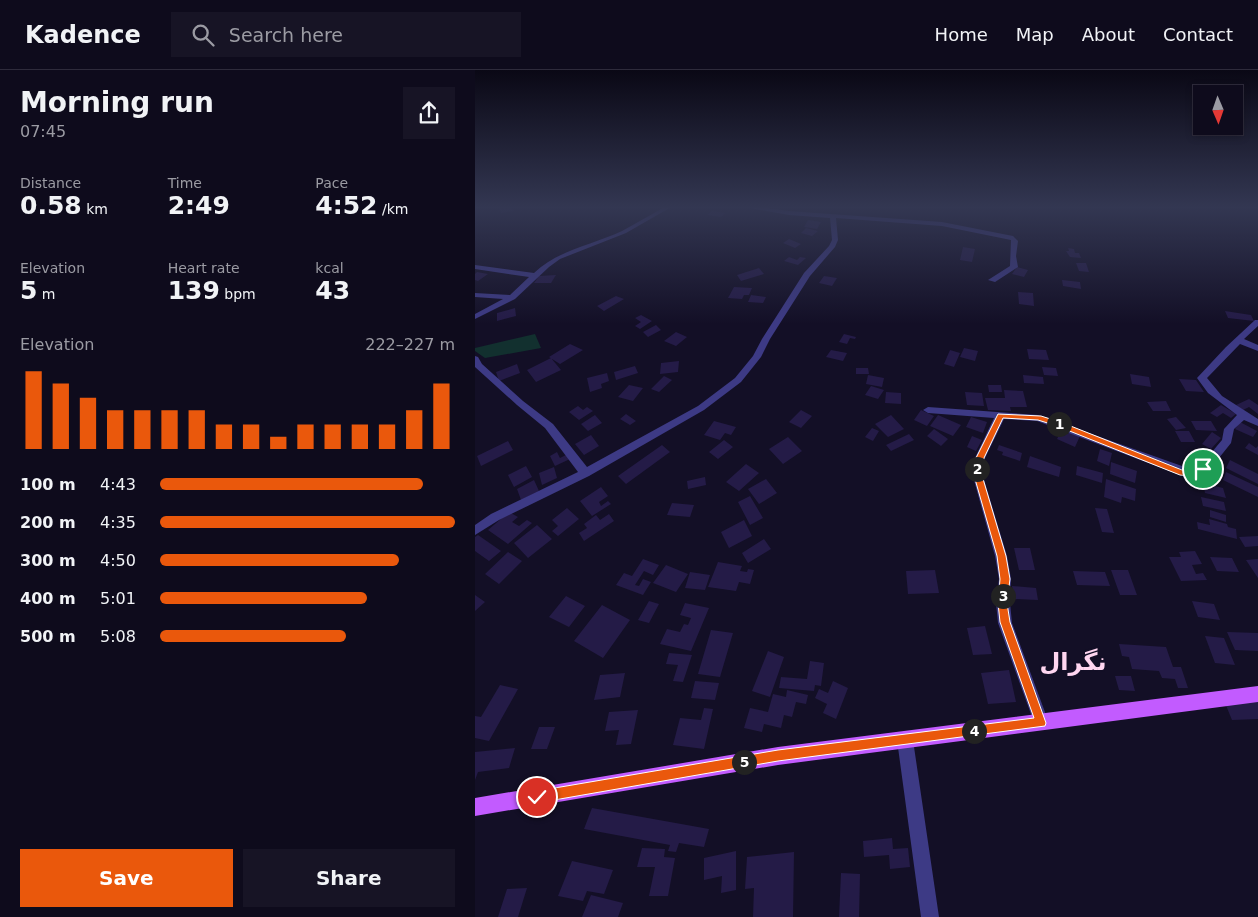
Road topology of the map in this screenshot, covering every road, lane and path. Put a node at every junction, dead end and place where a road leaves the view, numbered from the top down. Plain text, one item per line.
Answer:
1 (590, 246) edge
2 (833, 246) edge
3 (1014, 246) edge
4 (475, 267) edge
5 (533, 275) junction
6 (992, 280) dead end
7 (475, 294) edge
8 (513, 296) junction
9 (475, 317) edge
10 (1258, 322) edge
11 (1238, 340) junction
12 (1258, 348) edge
13 (475, 359) edge
14 (928, 410) dead end
15 (1000, 416) junction
16 (1242, 416) junction
17 (1258, 423) edge
18 (585, 473) junction
19 (477, 527) edge
20 (1258, 694) edge
21 (1041, 723) junction
22 (905, 740) junction
23 (475, 807) edge
24 (930, 917) edge

1 - 5 street
2 - 18 street
3 - 6 street
4 - 5 street
5 - 8 street
7 - 8 street
8 - 9 street
10 - 11 street
11 - 12 street
11 - 16 street
13 - 18 street
14 - 15 street
15 - 16 street
15 - 21 street
16 - 17 street
18 - 19 street
20 - 21 main road
21 - 22 main road
22 - 23 main road
22 - 24 street

